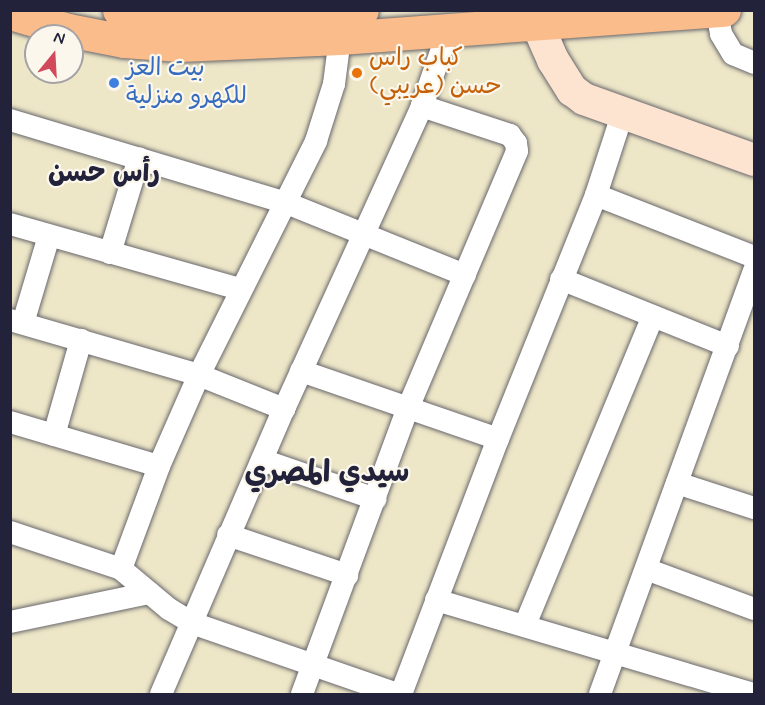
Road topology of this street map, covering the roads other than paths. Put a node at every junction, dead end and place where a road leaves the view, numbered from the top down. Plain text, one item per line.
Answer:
1 (118, 10) edge
2 (362, 10) edge
3 (724, 10) edge
4 (717, 11) edge
5 (10, 13) edge
6 (533, 16) edge
7 (449, 30) junction
8 (340, 38) junction
9 (754, 63) edge
10 (422, 106) junction
11 (623, 112) junction
12 (10, 120) edge
13 (139, 158) junction
14 (754, 160) edge
15 (596, 195) junction
16 (284, 202) junction
17 (10, 224) edge
18 (49, 236) junction
19 (364, 236) junction
20 (110, 253) junction
21 (754, 257) edge
22 (754, 270) edge
23 (465, 275) junction
24 (561, 279) junction
25 (240, 289) junction
26 (653, 316) junction
27 (17, 322) edge
28 (81, 340) junction
29 (728, 346) junction
30 (301, 371) junction
31 (199, 375) junction
32 (408, 408) junction
33 (284, 409) junction
34 (10, 422) edge
35 (54, 435) junction
36 (498, 439) junction
37 (262, 460) junction
38 (159, 466) junction
39 (677, 483) junction
40 (375, 499) junction
41 (754, 508) edge
42 (10, 532) edge
43 (228, 535) junction
44 (121, 568) junction
45 (646, 569) junction
46 (347, 575) junction
47 (149, 593) junction
48 (436, 600) junction
49 (754, 609) edge
50 (10, 622) edge
51 (192, 623) junction
52 (525, 625) junction
53 (615, 651) junction
54 (312, 667) junction
55 (160, 694) edge
56 (302, 694) edge
57 (399, 694) edge
58 (600, 694) edge
59 (754, 694) edge

1 - 2 main road
3 - 4 main road
4 - 6 main road
4 - 9 street
5 - 8 main road
6 - 7 main road
6 - 11 street
7 - 8 main road
7 - 10 street
8 - 16 street
10 - 19 street
10 - 23 street
11 - 14 street
11 - 15 street
12 - 13 street
13 - 16 street
13 - 20 street
15 - 21 street
15 - 24 street
16 - 19 street
16 - 25 street
17 - 18 street
18 - 20 street
18 - 27 street
19 - 23 street
19 - 30 street
20 - 25 street
22 - 29 street
23 - 32 street
24 - 26 street
24 - 36 street
25 - 31 street
26 - 29 street
26 - 52 street
27 - 28 street
28 - 31 street
28 - 35 street
29 - 39 street
30 - 32 street
30 - 33 street
31 - 33 street
31 - 38 street
32 - 36 street
32 - 40 street
33 - 37 street
34 - 35 street
35 - 38 street
36 - 48 street
37 - 40 street
37 - 43 street
38 - 44 street
39 - 41 street
39 - 45 street
40 - 46 street
42 - 44 street
43 - 46 street
43 - 51 street
44 - 47 street
45 - 49 street
45 - 53 street
46 - 54 street
47 - 50 street
47 - 51 street
48 - 52 street
48 - 57 street
51 - 54 street
51 - 55 street
52 - 53 street
53 - 58 street
53 - 59 street
54 - 56 street
54 - 57 street

